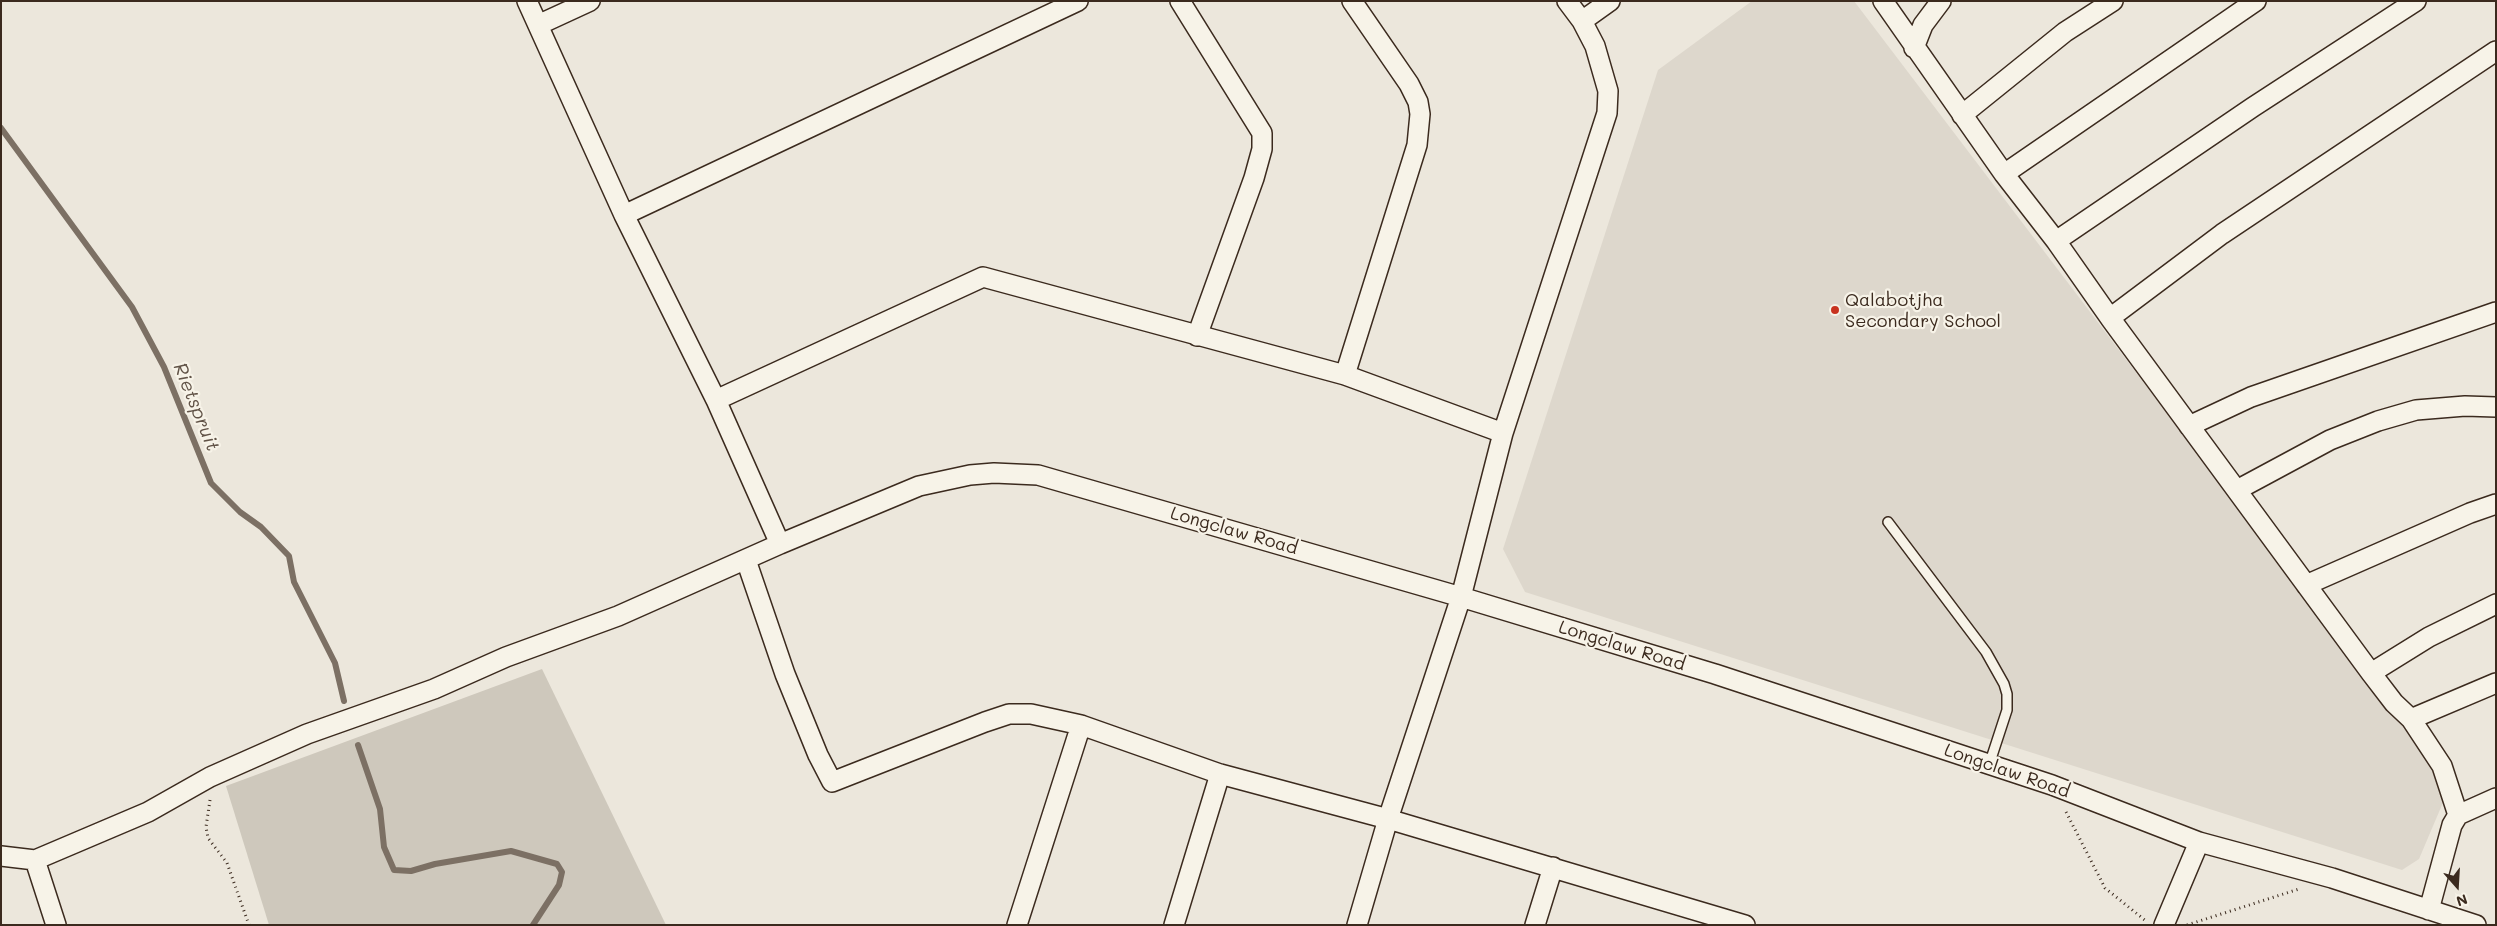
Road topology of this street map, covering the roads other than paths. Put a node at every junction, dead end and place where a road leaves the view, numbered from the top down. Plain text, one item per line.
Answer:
1 (527, 1) edge
2 (590, 1) edge
3 (1078, 1) edge
4 (1180, 1) edge
5 (1352, 1) edge
6 (1567, 1) edge
7 (1610, 1) edge
8 (1883, 1) edge
9 (1941, 1) edge
10 (2113, 1) edge
11 (2256, 1) edge
12 (2416, 1) edge
13 (1582, 21) junction
14 (538, 25) junction
15 (1914, 48) junction
16 (2496, 51) edge
17 (1962, 115) junction
18 (2004, 174) junction
19 (624, 215) junction
20 (2056, 241) junction
21 (2496, 312) edge
22 (2110, 318) junction
23 (1197, 336) junction
24 (1345, 375) junction
25 (716, 400) junction
26 (2496, 407) edge
27 (2190, 426) junction
28 (1503, 433) junction
29 (2237, 490) junction
30 (2496, 504) edge
31 (1888, 522) dead end
32 (772, 548) junction
33 (746, 560) junction
34 (2306, 585) junction
35 (1460, 597) junction
36 (2496, 604) edge
37 (2371, 673) junction
38 (2496, 683) edge
39 (2411, 719) junction
40 (1081, 725) junction
41 (1989, 765) junction
42 (1220, 774) junction
43 (2496, 798) edge
44 (2458, 816) junction
45 (1388, 819) junction
46 (2199, 842) junction
47 (1, 856) edge
48 (35, 860) junction
49 (1553, 866) junction
50 (2429, 910) junction
51 (56, 925) edge
52 (1017, 925) edge
53 (1174, 925) edge
54 (1357, 925) edge
55 (1534, 925) edge
56 (1745, 925) edge
57 (2164, 925) edge
58 (2476, 925) edge

1 - 14 street
2 - 14 street
3 - 19 street
4 - 23 street
5 - 24 street
6 - 13 street
7 - 13 street
8 - 15 street
9 - 15 street
10 - 17 street
11 - 18 street
12 - 20 street
13 - 28 street
14 - 19 street
15 - 17 street
16 - 22 street
17 - 18 street
18 - 20 street
19 - 25 street
20 - 22 street
21 - 27 street
22 - 27 street
23 - 24 street
23 - 25 street
24 - 28 street
25 - 32 street
26 - 29 street
27 - 29 street
28 - 35 street
29 - 34 street
30 - 34 street
31 - 41 lane
32 - 33 street, Longclaw Road
32 - 35 street, Longclaw Road
33 - 40 street
33 - 48 street, Longclaw Road
34 - 37 street
35 - 41 street, Longclaw Road
35 - 45 street
36 - 37 street
37 - 39 street
38 - 39 street
39 - 44 street
40 - 42 street
40 - 52 street
41 - 46 street, Longclaw Road
42 - 45 street
42 - 53 street
43 - 44 street
44 - 50 street
45 - 49 street
45 - 54 street
46 - 50 street, Longclaw Road
46 - 57 street
47 - 48 street
48 - 51 street
49 - 55 street
49 - 56 street
50 - 58 street, Longclaw Road

